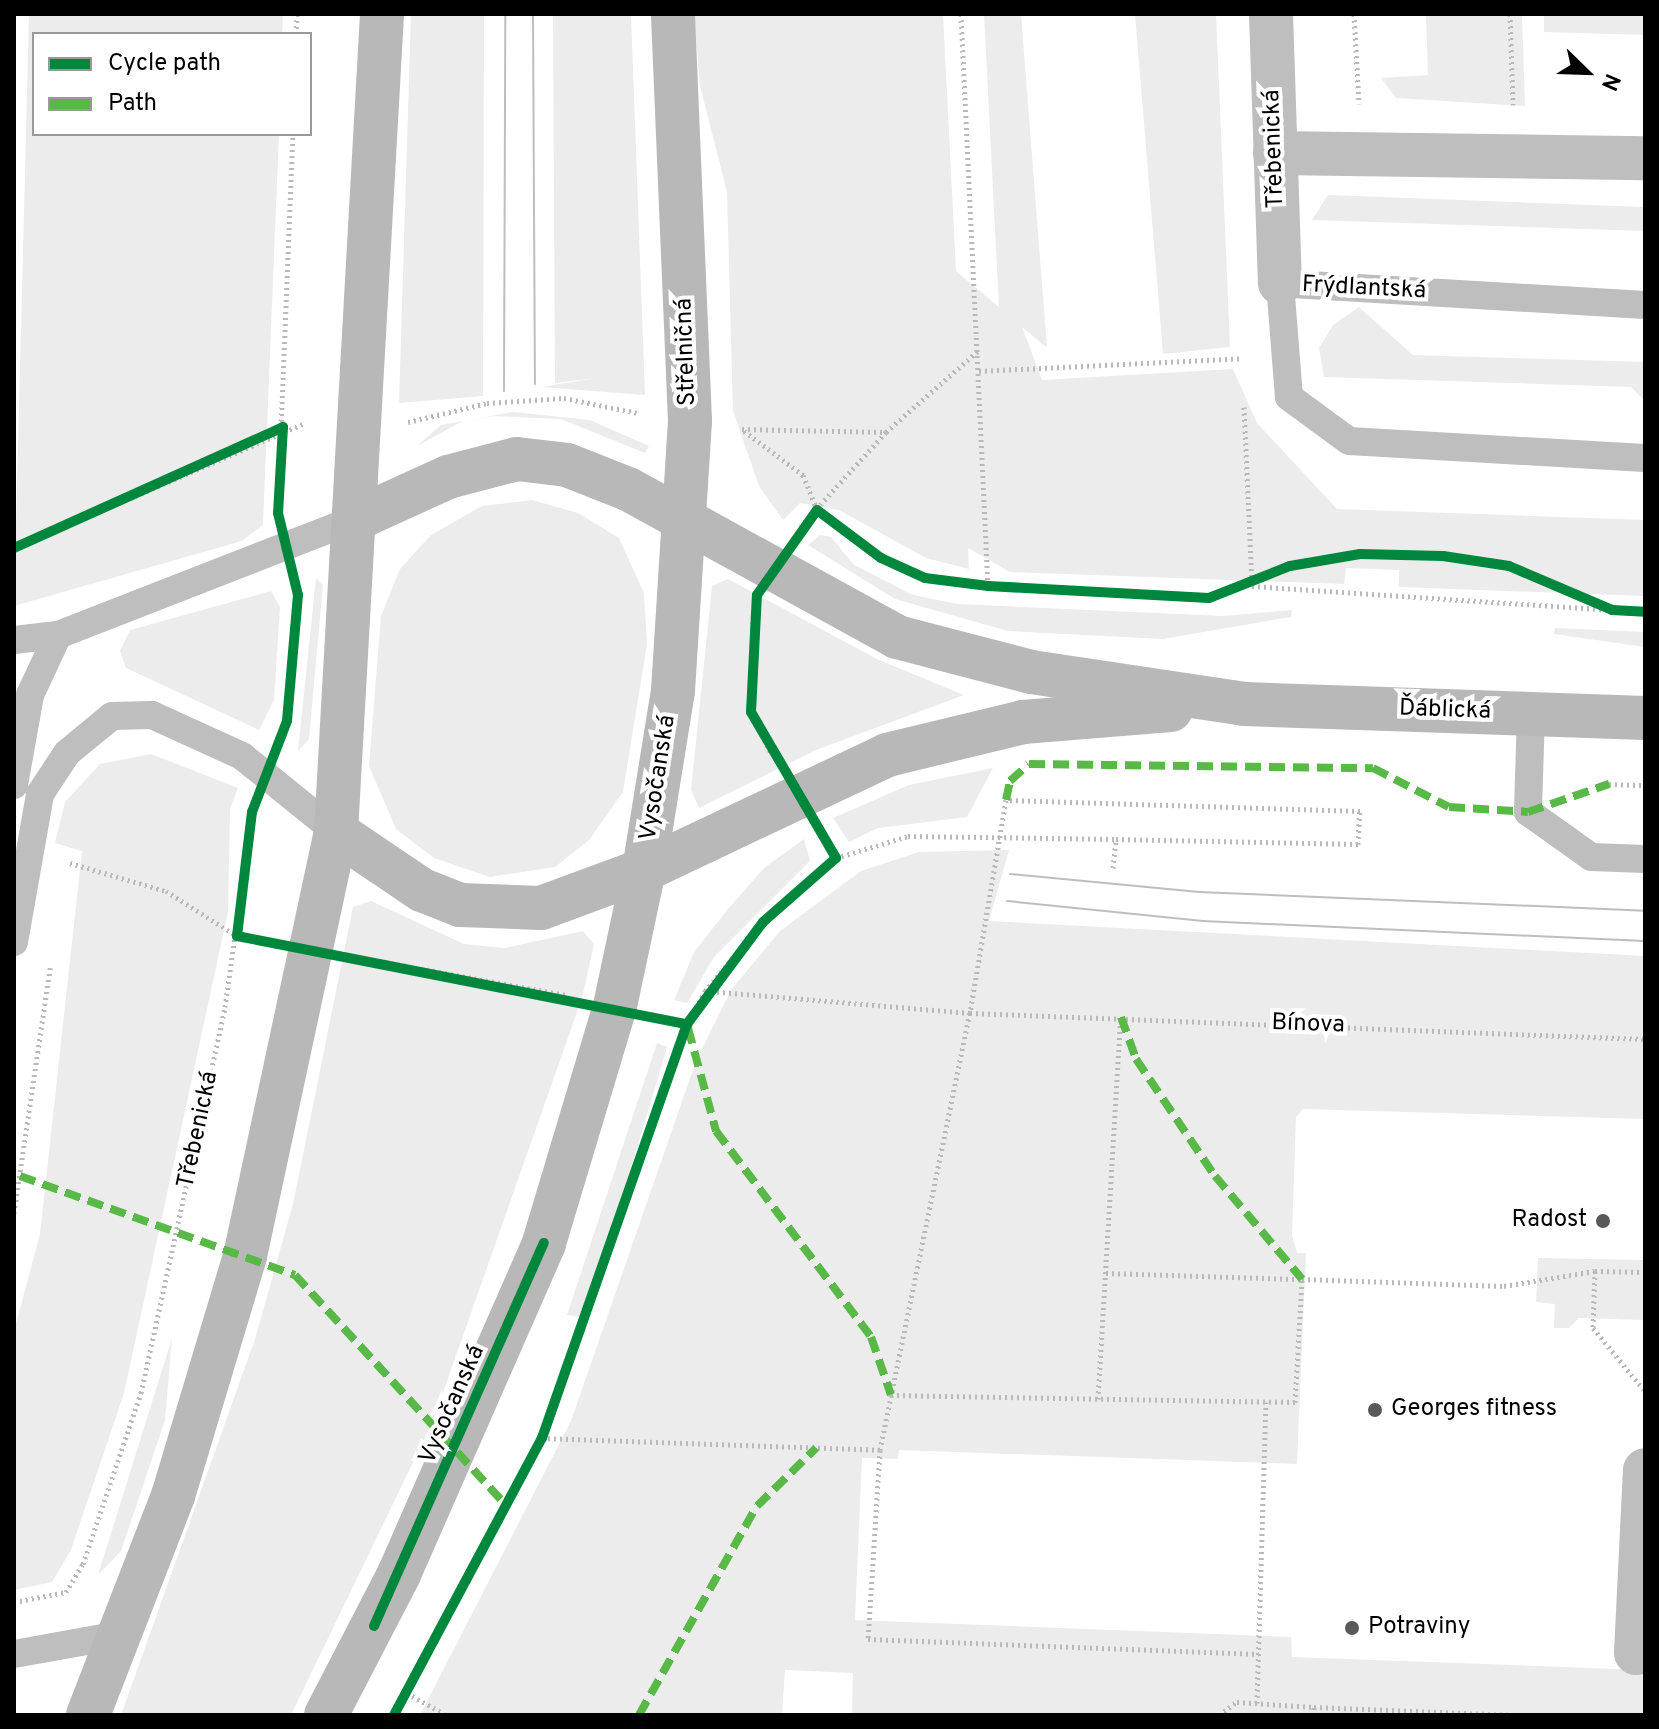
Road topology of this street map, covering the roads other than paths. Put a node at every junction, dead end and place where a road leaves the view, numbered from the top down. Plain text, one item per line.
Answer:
1 (382, 14) edge
2 (673, 14) edge
3 (1271, 14) edge
4 (1275, 153) junction
5 (1645, 158) edge
6 (1280, 283) junction
7 (1645, 305) edge
8 (1645, 458) edge
9 (358, 518) junction
10 (684, 519) junction
11 (58, 635) junction
12 (14, 640) edge
13 (673, 691) joint
14 (1244, 704) junction
15 (1531, 714) junction
16 (1645, 718) edge
17 (14, 786) edge
18 (336, 832) junction
19 (23, 858) junction
20 (1645, 859) edge
21 (644, 870) junction
22 (14, 942) edge
23 (1645, 1470) edge
24 (120, 1635) junction
25 (1636, 1653) dead end
26 (14, 1654) edge
27 (88, 1715) edge
28 (326, 1715) edge

1 - 9 main road
2 - 10 main road, Střelničná
3 - 4 street, Třebenická
4 - 5 street
4 - 6 street, Třebenická
6 - 7 lane, Frýdlantská
6 - 8 lane, Frýdlantská
9 - 10 main road
9 - 11 lane
9 - 18 main road
10 - 13 main road, Střelničná
10 - 14 main road
11 - 12 lane
11 - 17 lane
13 - 21 main road, Vysočanská
14 - 15 main road, Ďáblická
14 - 21 main road
15 - 16 main road, Ďáblická
15 - 20 lane
17 - 19 lane
18 - 19 lane
18 - 21 main road
18 - 24 main road
19 - 22 lane
21 - 28 main road, Vysočanská
23 - 25 street
24 - 26 lane
24 - 27 main road

